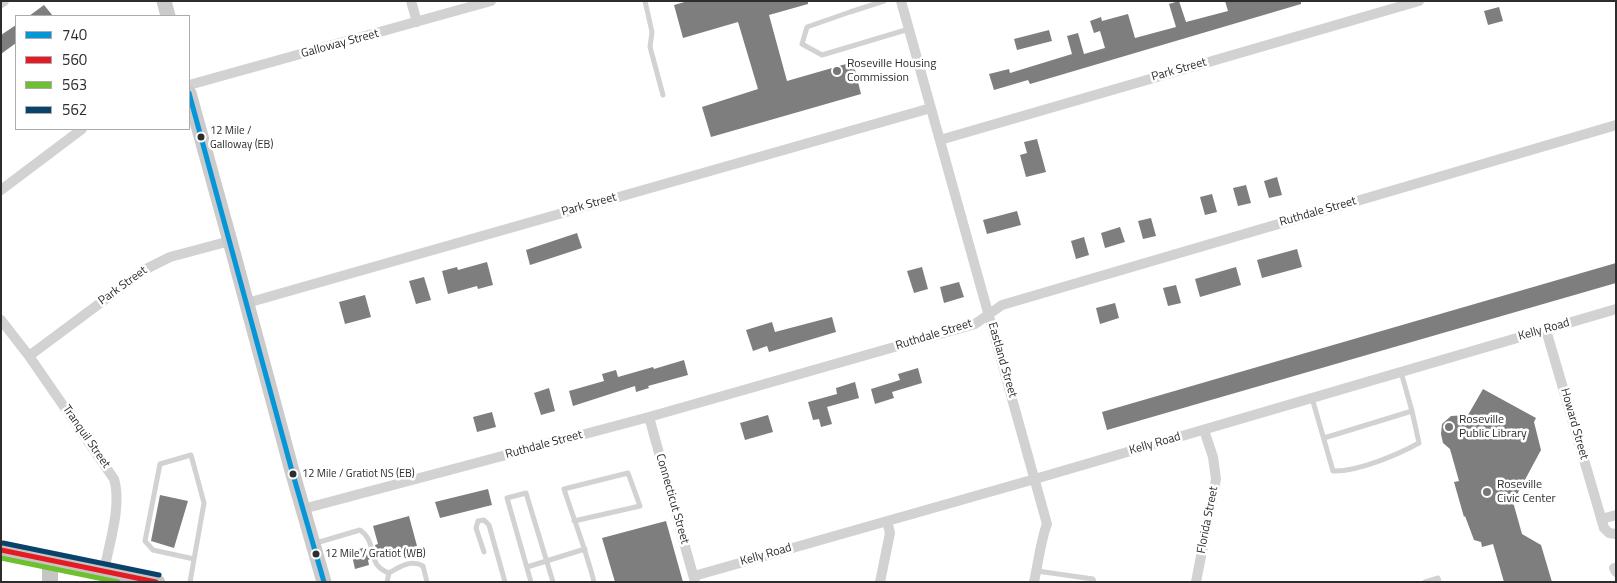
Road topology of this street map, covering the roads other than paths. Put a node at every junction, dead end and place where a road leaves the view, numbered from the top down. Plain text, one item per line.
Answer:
1 (164, 1) edge
2 (411, 1) edge
3 (491, 1) edge
4 (645, 1) edge
5 (884, 1) edge
6 (901, 1) edge
7 (1419, 1) edge
8 (168, 15) edge
9 (417, 22) junction
10 (909, 29) junction
11 (190, 85) edge
12 (663, 95) dead end
13 (190, 97) edge
14 (931, 108) junction
15 (1616, 125) edge
16 (81, 130) edge
17 (940, 140) junction
18 (1, 190) edge
19 (230, 241) junction
20 (247, 303) junction
21 (1616, 309) edge
22 (988, 314) junction
23 (1, 320) edge
24 (1546, 330) junction
25 (28, 356) junction
26 (1400, 372) junction
27 (1312, 398) junction
28 (1412, 411) junction
29 (649, 416) junction
30 (1204, 430) junction
31 (1324, 438) junction
32 (1035, 479) junction
33 (303, 510) junction
34 (1616, 515) edge
35 (1602, 519) junction
36 (574, 521) junction
37 (887, 521) junction
38 (1616, 534) edge
39 (313, 543) junction
40 (586, 549) junction
41 (1, 550) edge
42 (484, 552) dead end
43 (48, 559) junction
44 (194, 559) junction
45 (546, 561) junction
46 (527, 568) junction
47 (1037, 570) junction
48 (104, 571) junction
49 (389, 573) junction
50 (694, 579) edge
51 (50, 582) edge
52 (157, 582) edge
53 (190, 582) edge
54 (324, 582) edge
55 (387, 582) edge
56 (427, 582) edge
57 (505, 582) edge
58 (531, 582) edge
59 (552, 582) edge
60 (594, 582) edge
61 (880, 582) edge
62 (1034, 582) edge
63 (1094, 582) edge
64 (1196, 582) edge
65 (1424, 582) edge
66 (1439, 582) edge

1 - 8 main road
2 - 9 street
3 - 9 street, Galloway Street
4 - 12 lane
5 - 10 lane
6 - 10 street
7 - 17 street, Park Street
9 - 11 street, Galloway Street
10 - 14 street
13 - 19 main road
14 - 17 street, Eastland Street
14 - 20 street, Park Street
15 - 22 street, Ruthdale Street
16 - 18 street
17 - 22 street, Eastland Street
19 - 20 main road
19 - 25 street, Park Street
20 - 33 main road
21 - 24 street, Kelly Road
22 - 29 street, Ruthdale Street
22 - 32 street, Eastland Street
23 - 25 street, Tranquil Street
24 - 26 street, Kelly Road
24 - 35 street, Howard Street
25 - 48 street, Tranquil Street
26 - 27 street, Kelly Road
26 - 28 lane
27 - 30 street, Kelly Road
27 - 31 lane
28 - 31 lane
28 - 31 lane
29 - 33 street, Ruthdale Street
29 - 50 street, Connecticut Street
30 - 32 street, Kelly Road
30 - 64 street, Florida Street
32 - 37 street, Kelly Road
32 - 47 street, Eastland Street
33 - 39 main road
34 - 35 street
35 - 38 street
36 - 36 lane
36 - 40 lane
37 - 50 street, Kelly Road
37 - 61 street
39 - 49 lane
39 - 54 main road
40 - 45 lane
40 - 60 lane
41 - 43 main road
42 - 57 lane
43 - 48 main road
43 - 51 main road
44 - 44 lane
44 - 53 lane
45 - 46 lane
45 - 46 lane
45 - 59 lane
46 - 58 lane
47 - 62 street, Eastland Street
47 - 63 lane
48 - 52 main road
49 - 55 lane
49 - 56 lane
65 - 66 lane

